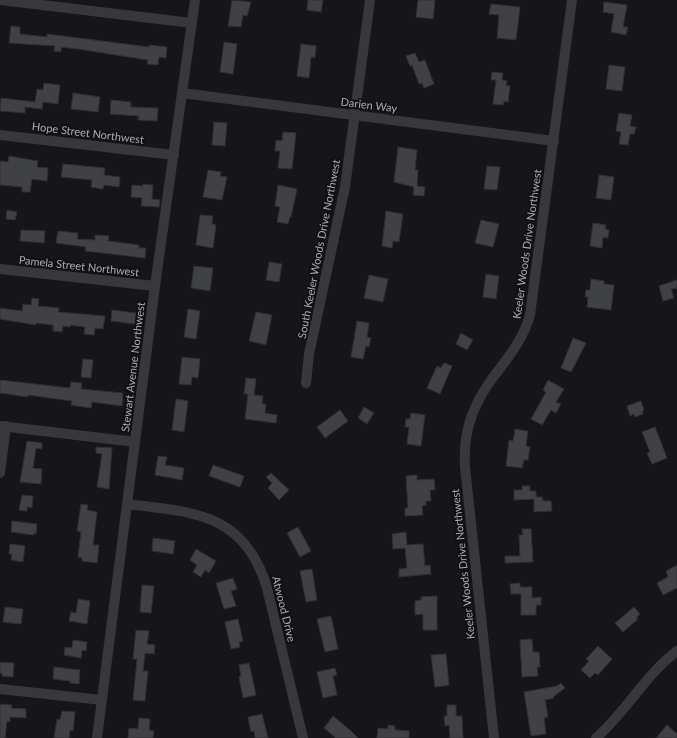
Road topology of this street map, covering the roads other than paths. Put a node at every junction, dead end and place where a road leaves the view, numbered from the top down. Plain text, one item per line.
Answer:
1 (0, 0) edge
2 (196, 0) edge
3 (370, 0) edge
4 (572, 0) edge
5 (192, 23) junction
6 (182, 93) junction
7 (355, 115) junction
8 (0, 135) edge
9 (554, 141) junction
10 (174, 155) junction
11 (0, 269) edge
12 (155, 286) junction
13 (306, 383) dead end
14 (3, 426) edge
15 (135, 442) junction
16 (0, 473) edge
17 (127, 504) junction
18 (677, 651) edge
19 (0, 689) edge
20 (102, 700) junction
21 (97, 738) edge
22 (303, 738) edge
23 (494, 738) edge
24 (596, 738) edge

1 - 5 street
2 - 5 street, Stewart Avenue Northwest
3 - 7 street, South Keeler Woods Drive Northwest
4 - 9 street, Keeler Woods Drive Northwest
5 - 6 street, Stewart Avenue Northwest
6 - 7 street, Darien Way
6 - 10 street, Stewart Avenue Northwest
7 - 9 street, Darien Way
7 - 13 street, South Keeler Woods Drive Northwest
8 - 10 street, Hope Street Northwest
9 - 23 street, Keeler Woods Drive Northwest
10 - 12 street, Stewart Avenue Northwest
11 - 12 street, Pamela Street Northwest
12 - 15 street, Stewart Avenue Northwest
14 - 15 street
14 - 16 street
15 - 17 street, Stewart Avenue Northwest
17 - 20 street, Stewart Avenue Northwest
17 - 22 street, Atwood Drive
18 - 24 street
19 - 20 street
20 - 21 street, Stewart Avenue Northwest

